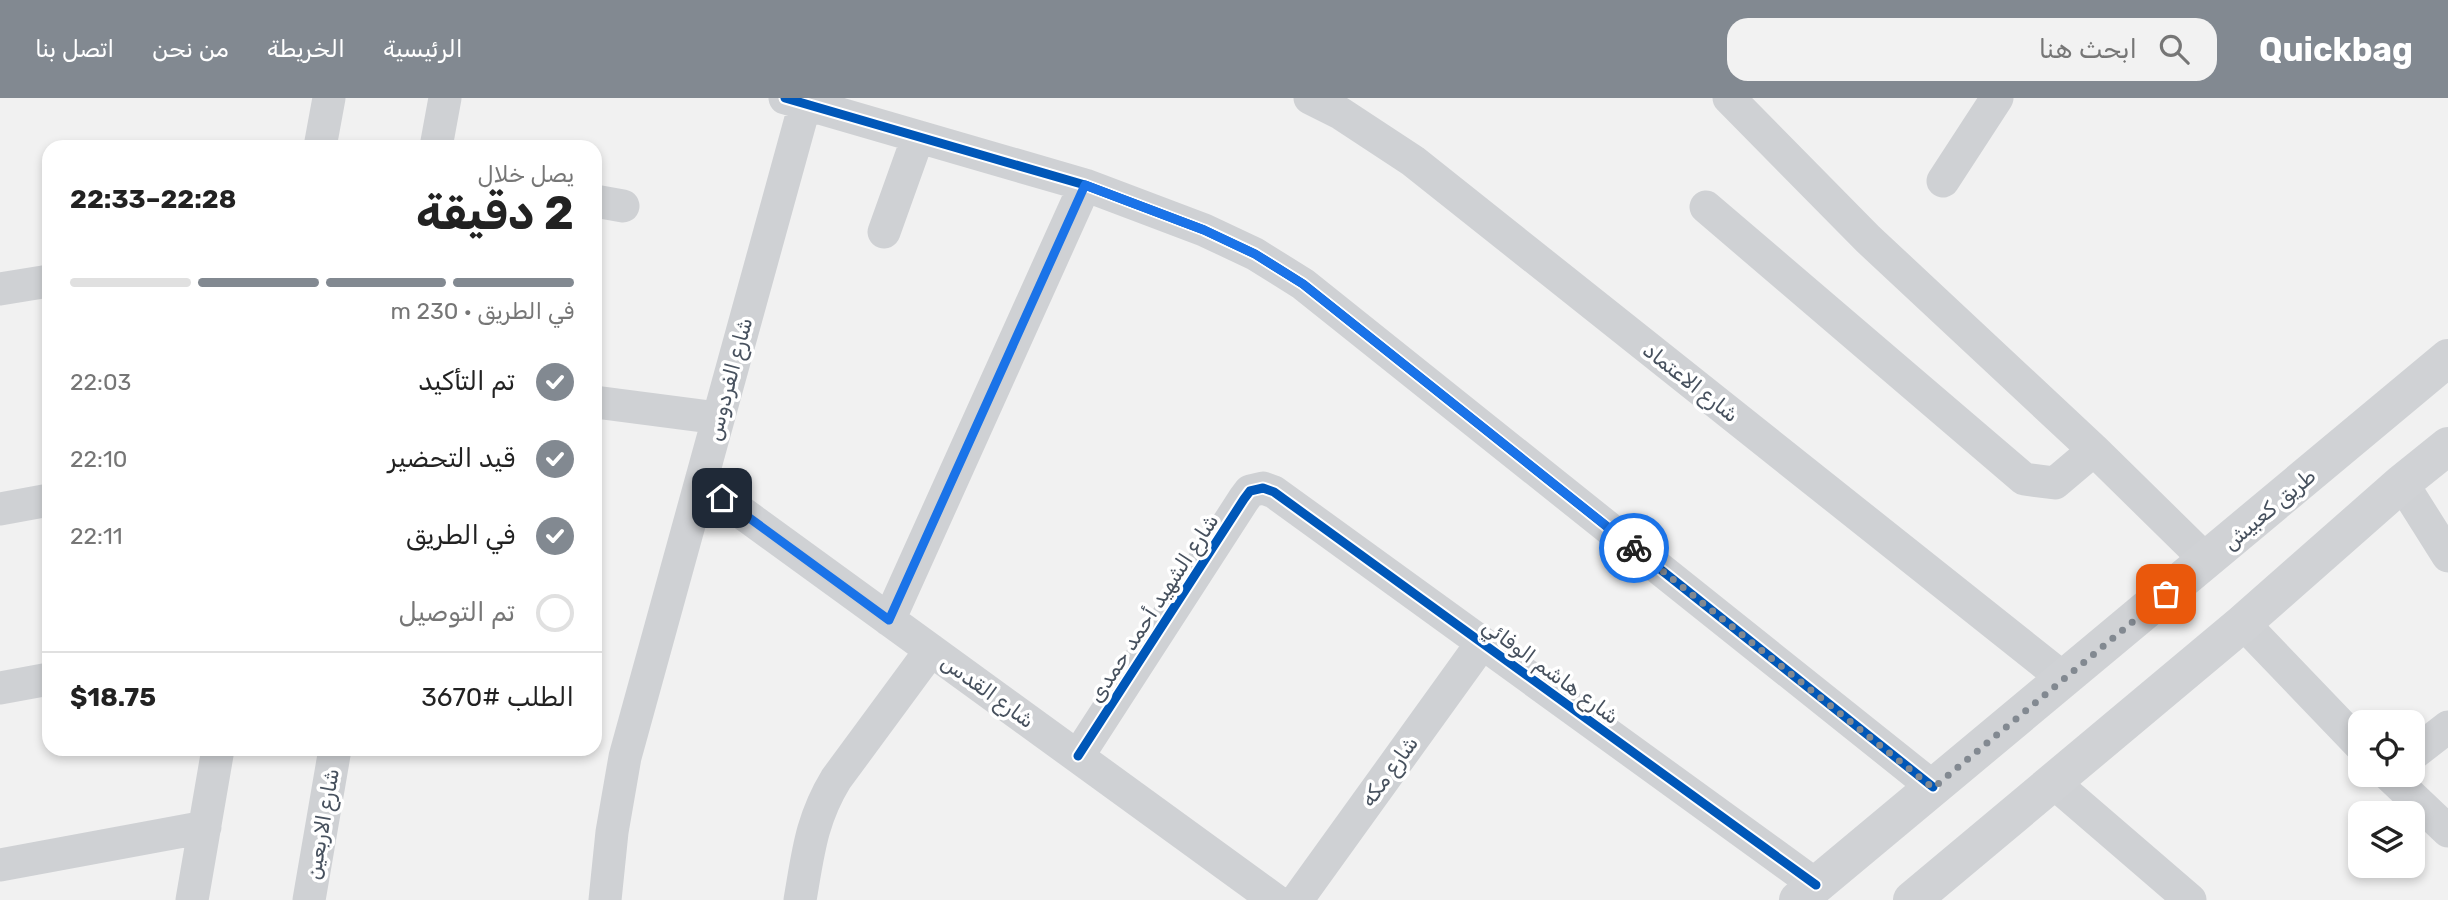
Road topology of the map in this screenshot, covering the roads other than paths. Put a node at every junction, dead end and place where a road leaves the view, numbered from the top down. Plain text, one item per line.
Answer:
1 (329, 98) edge
2 (445, 98) edge
3 (1310, 98) edge
4 (1729, 98) edge
5 (1997, 98) edge
6 (795, 101) edge
7 (918, 137) junction
8 (321, 140) edge
9 (437, 140) edge
10 (1943, 181) dead end
11 (1085, 185) junction
12 (1706, 207) dead end
13 (884, 232) dead end
14 (42, 282) edge
15 (0, 289) edge
16 (2448, 358) edge
17 (602, 403) edge
18 (718, 418) junction
19 (2448, 446) edge
20 (2094, 450) junction
21 (701, 483) junction
22 (2402, 483) junction
23 (1263, 488) joint
24 (42, 501) edge
25 (0, 509) edge
26 (2448, 556) edge
27 (2207, 561) junction
28 (889, 620) junction
29 (2243, 623) junction
30 (1482, 643) junction
31 (931, 650) junction
32 (2063, 678) junction
33 (42, 680) edge
34 (0, 688) edge
35 (2448, 727) edge
36 (2348, 732) edge
37 (2425, 745) edge
38 (217, 756) edge
39 (334, 756) edge
40 (1078, 756) junction
41 (2053, 782) junction
42 (2402, 787) edge
43 (1933, 788) junction
44 (205, 827) junction
45 (2448, 831) edge
46 (0, 865) edge
47 (1807, 892) edge
48 (192, 900) edge
49 (309, 900) edge
50 (605, 900) edge
51 (800, 900) edge
52 (1275, 900) edge
53 (1297, 900) edge
54 (1912, 900) edge
55 (2190, 900) edge

1 - 8 street
2 - 9 street
3 - 32 street, شارع الاعتماد
4 - 20 street
5 - 10 street
6 - 7 street
6 - 18 street, شارع الفردوس
7 - 11 street
7 - 13 street
11 - 28 street
11 - 43 street
12 - 20 street
14 - 15 street
16 - 27 street, طريق كعبيش
17 - 18 street
18 - 21 street, شارع الفردوس
19 - 22 street
20 - 27 street
21 - 28 street, شارع القدس
21 - 50 street, شارع الفردوس
22 - 26 street
22 - 29 street
23 - 30 street, شارع هاشم الوفائي
23 - 40 street, شارع الشهيد أحمد حمدى
24 - 25 street
27 - 32 street, طريق كعبيش
28 - 31 street, شارع القدس
29 - 36 street
29 - 41 street
30 - 47 street, شارع هاشم الوفائي
30 - 53 street, شارع مكه
31 - 40 street, شارع القدس
31 - 51 street
32 - 43 street, طريق كعبيش
33 - 34 street
35 - 37 street
38 - 44 street
39 - 49 street, شارع الاربعين
40 - 52 street, شارع القدس
41 - 54 street
41 - 55 street
42 - 45 street
43 - 47 street, طريق كعبيش
44 - 46 street
44 - 48 street

